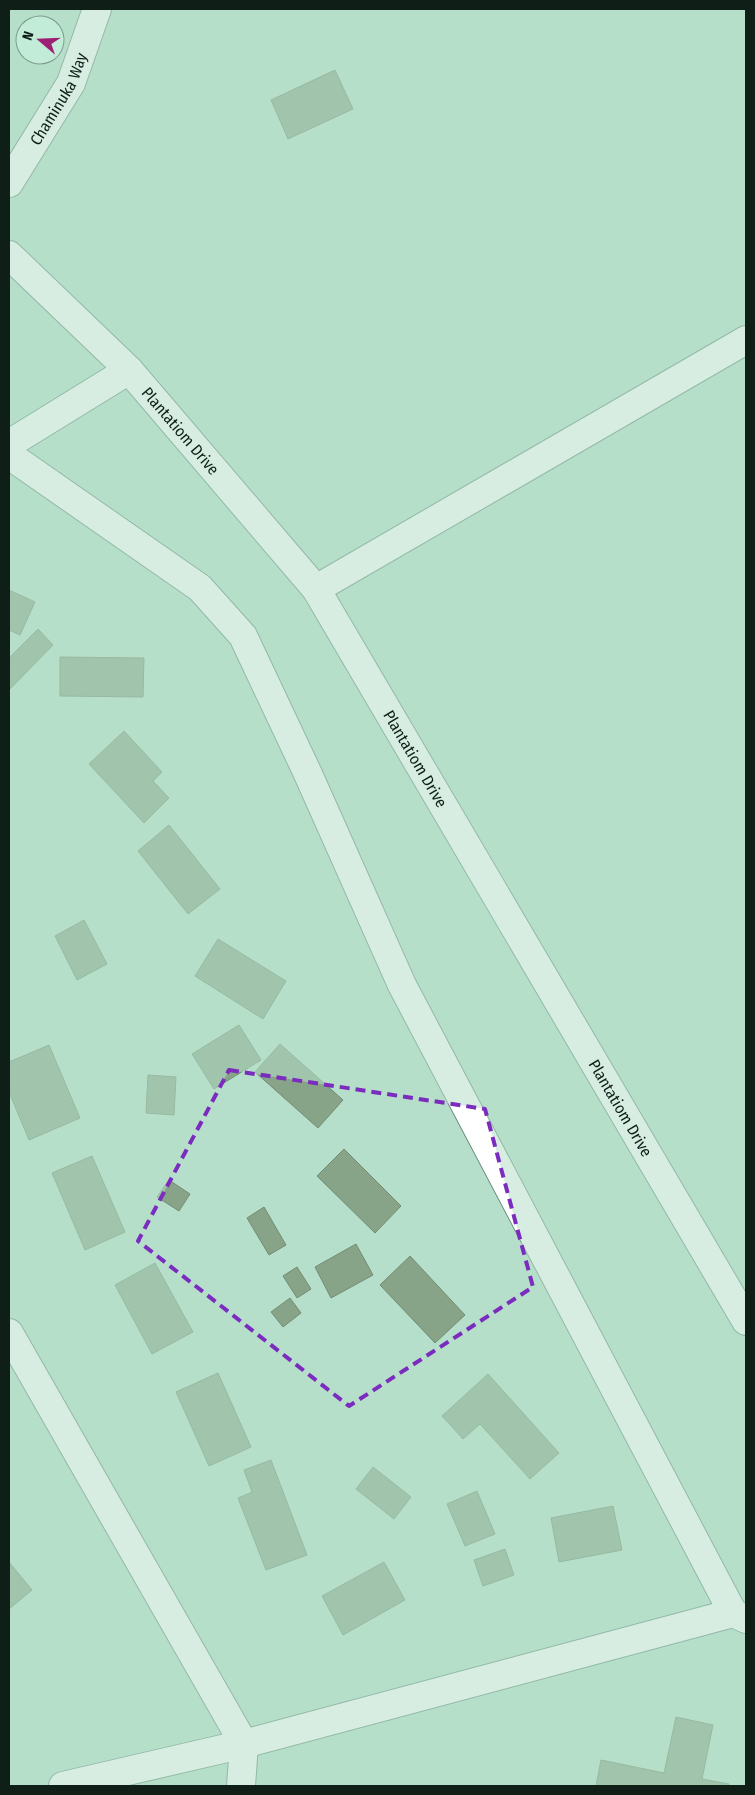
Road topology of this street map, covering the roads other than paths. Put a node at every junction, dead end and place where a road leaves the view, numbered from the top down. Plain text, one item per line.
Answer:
1 (97, 9) edge
2 (9, 183) edge
3 (9, 255) edge
4 (746, 340) edge
5 (129, 370) junction
6 (9, 444) edge
7 (9, 455) edge
8 (316, 589) junction
9 (746, 1322) edge
10 (9, 1332) edge
11 (740, 1616) edge
12 (244, 1744) junction
13 (63, 1786) edge
14 (241, 1786) edge

1 - 2 street, Chaminuka Way
3 - 5 street, Plantatiom Drive
4 - 8 street
5 - 6 street
5 - 8 street, Plantatiom Drive
7 - 11 street
8 - 9 street, Plantatiom Drive
10 - 12 street
11 - 12 street
12 - 13 street
12 - 14 street

